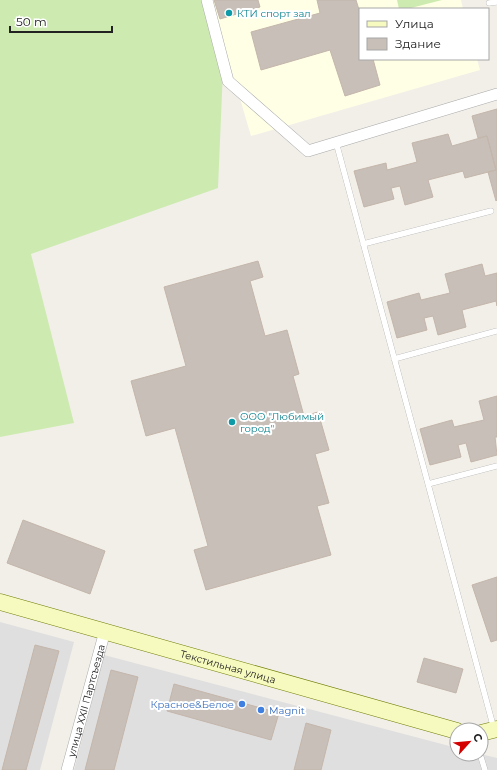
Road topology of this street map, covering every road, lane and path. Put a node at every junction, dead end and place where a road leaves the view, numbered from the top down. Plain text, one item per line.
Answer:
1 (207, 0) edge
2 (497, 2) edge
3 (489, 3) dead end
4 (497, 94) edge
5 (336, 142) junction
6 (491, 211) dead end
7 (363, 244) junction
8 (497, 332) edge
9 (394, 359) junction
10 (497, 466) edge
11 (428, 484) junction
12 (0, 602) edge
13 (105, 631) junction
14 (449, 729) edge
15 (491, 730) edge
16 (67, 770) edge

1 - 5 street
2 - 3 lane
4 - 5 street
5 - 7 lane
6 - 7 lane
7 - 9 lane
8 - 9 lane
9 - 11 lane
10 - 11 lane
11 - 15 lane
12 - 13 main road, Текстильная улица
13 - 14 main road, Текстильная улица
13 - 16 street, улица XXII Партсъезда

